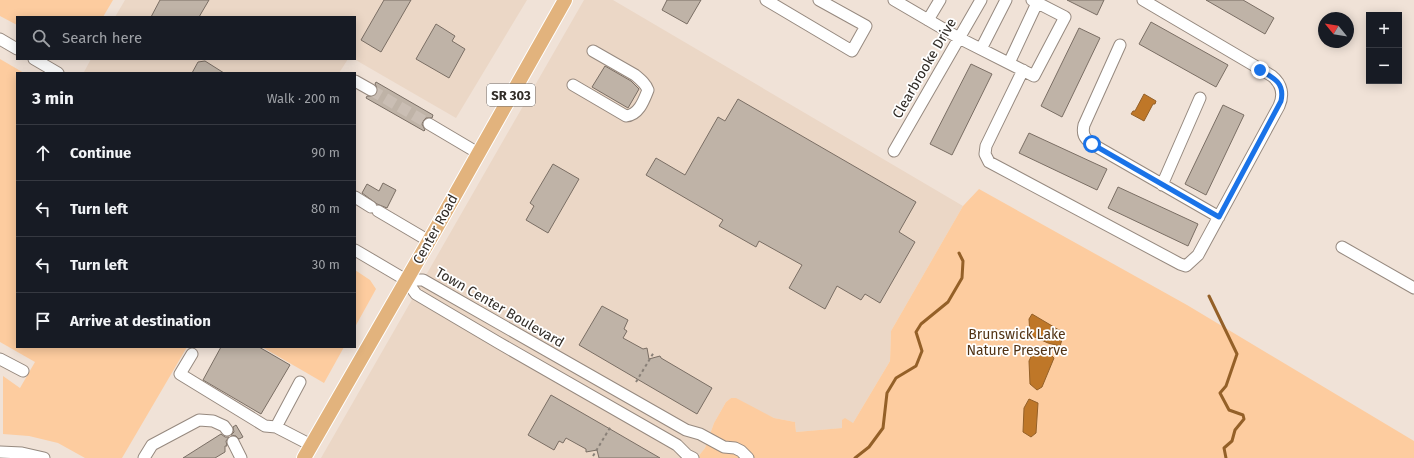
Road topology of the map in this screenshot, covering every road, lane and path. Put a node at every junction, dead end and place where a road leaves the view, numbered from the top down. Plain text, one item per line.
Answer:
1 (565, 0) edge
2 (766, 0) edge
3 (819, 0) edge
4 (894, 0) edge
5 (940, 0) edge
6 (981, 0) edge
7 (1006, 0) edge
8 (1143, 0) edge
9 (1035, 1) edge
10 (928, 20) junction
11 (959, 38) junction
12 (0, 39) edge
13 (1120, 45) dead end
14 (16, 48) edge
15 (981, 49) junction
16 (593, 51) dead end
17 (36, 60) edge
18 (1009, 63) junction
19 (1023, 70) junction
20 (56, 72) edge
21 (356, 82) edge
22 (573, 85) dead end
23 (371, 90) tunnel mouth
24 (1200, 98) dead end
25 (429, 124) tunnel mouth
26 (894, 152) dead end
27 (478, 153) junction
28 (1162, 185) junction
29 (356, 198) edge
30 (1219, 217) junction
31 (429, 241) junction
32 (1342, 247) dead end
33 (356, 251) edge
34 (406, 280) junction
35 (1414, 288) edge
36 (654, 352) dead end
37 (192, 354) dead end
38 (0, 359) edge
39 (23, 371) dead end
40 (300, 382) dead end
41 (636, 382) dead end
42 (611, 426) dead end
43 (276, 427) junction
44 (227, 430) dead end
45 (234, 442) dead end
46 (311, 445) junction
47 (0, 452) edge
48 (593, 456) dead end
49 (44, 458) edge
50 (144, 458) edge
51 (241, 458) edge
52 (304, 458) edge
53 (693, 458) edge
54 (748, 458) edge

1 - 27 main road, Center Road / SR 303
2 - 3 street
4 - 10 street
5 - 10 street
6 - 11 street, Clearbrooke Drive
7 - 15 street
8 - 30 street
9 - 18 street
9 - 19 street
10 - 11 street
11 - 15 street
11 - 26 street, Clearbrooke Drive
12 - 14 street
13 - 28 street
15 - 18 street
16 - 22 street
17 - 20 street
18 - 19 street
19 - 30 street
21 - 23 street
24 - 28 street
25 - 27 street
27 - 31 main road, Center Road / SR 303
28 - 30 street
29 - 31 street
31 - 34 main road, Center Road / SR 303
32 - 35 street
33 - 34 street
34 - 46 main road, Center Road / SR 303
34 - 53 street
34 - 54 street, Town Center Boulevard
36 - 41 path
37 - 43 street
38 - 39 street
40 - 43 street
42 - 48 path
43 - 46 street
44 - 50 street
45 - 51 street
46 - 52 main road, Center Road / SR 303
47 - 49 street

